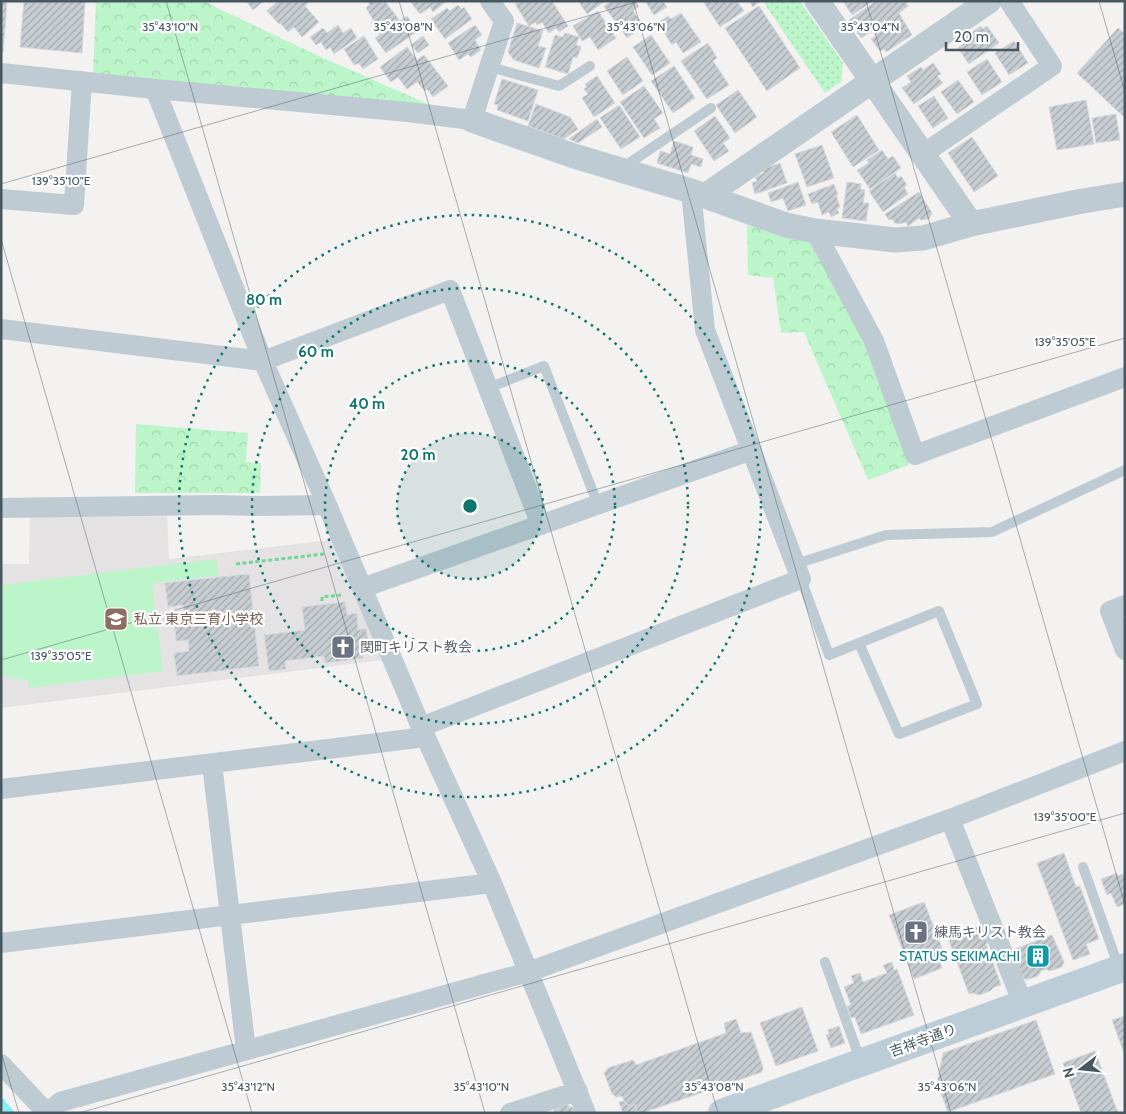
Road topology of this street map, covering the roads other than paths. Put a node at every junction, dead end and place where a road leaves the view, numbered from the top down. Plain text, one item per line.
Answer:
1 (490, 1) edge
2 (817, 1) edge
3 (989, 1) edge
4 (1009, 1) edge
5 (590, 66) dead end
6 (490, 67) junction
7 (1, 74) edge
8 (872, 81) junction
9 (82, 82) junction
10 (155, 89) junction
11 (711, 108) dead end
12 (472, 120) junction
13 (923, 154) junction
14 (619, 170) junction
15 (698, 194) junction
16 (1125, 194) edge
17 (1, 199) edge
18 (971, 224) junction
19 (815, 232) junction
20 (1, 329) edge
21 (263, 361) junction
22 (1125, 377) edge
23 (488, 388) junction
24 (752, 450) junction
25 (1125, 470) edge
26 (326, 505) junction
27 (598, 505) junction
28 (1, 508) edge
29 (541, 525) junction
30 (799, 572) junction
31 (362, 588) junction
32 (1125, 605) edge
33 (859, 643) junction
34 (1125, 650) edge
35 (424, 732) junction
36 (1125, 751) edge
37 (212, 764) junction
38 (1, 789) edge
39 (950, 820) junction
40 (1083, 867) dead end
41 (492, 883) junction
42 (231, 914) junction
43 (1, 943) edge
44 (825, 962) dead end
45 (1122, 968) edge
46 (528, 972) junction
47 (1024, 1004) junction
48 (246, 1050) junction
49 (861, 1062) junction
50 (1, 1064) edge
51 (578, 1091) junction
52 (47, 1113) edge
53 (510, 1113) edge
54 (586, 1113) edge
55 (722, 1113) edge

1 - 6 street
2 - 8 street
3 - 8 street
4 - 13 street
5 - 6 lane
6 - 12 street
7 - 9 street
8 - 13 street
8 - 15 street
9 - 10 street
9 - 17 street
10 - 12 street
10 - 21 street
11 - 14 lane
12 - 14 street
13 - 18 street
14 - 15 street
15 - 19 street
15 - 24 street
16 - 18 street
18 - 19 street
19 - 22 street
20 - 21 street
21 - 23 street
21 - 26 street
23 - 27 lane
23 - 29 street
24 - 27 street
24 - 30 street
25 - 30 lane
26 - 28 street
26 - 31 street
27 - 29 street
29 - 31 street
30 - 33 lane
30 - 35 street
31 - 35 street
32 - 34 street
33 - 33 lane
35 - 37 street
35 - 41 street
36 - 39 street
37 - 38 street
37 - 42 street
39 - 46 street
39 - 47 street
40 - 45 lane
41 - 42 street
41 - 46 street
42 - 43 street
42 - 48 street
44 - 49 lane
45 - 47 main road, 吉祥寺通り
46 - 48 street
46 - 51 street
47 - 49 main road, 吉祥寺通り
48 - 52 street
49 - 55 main road, 吉祥寺通り
50 - 52 street
51 - 53 street
51 - 54 street

